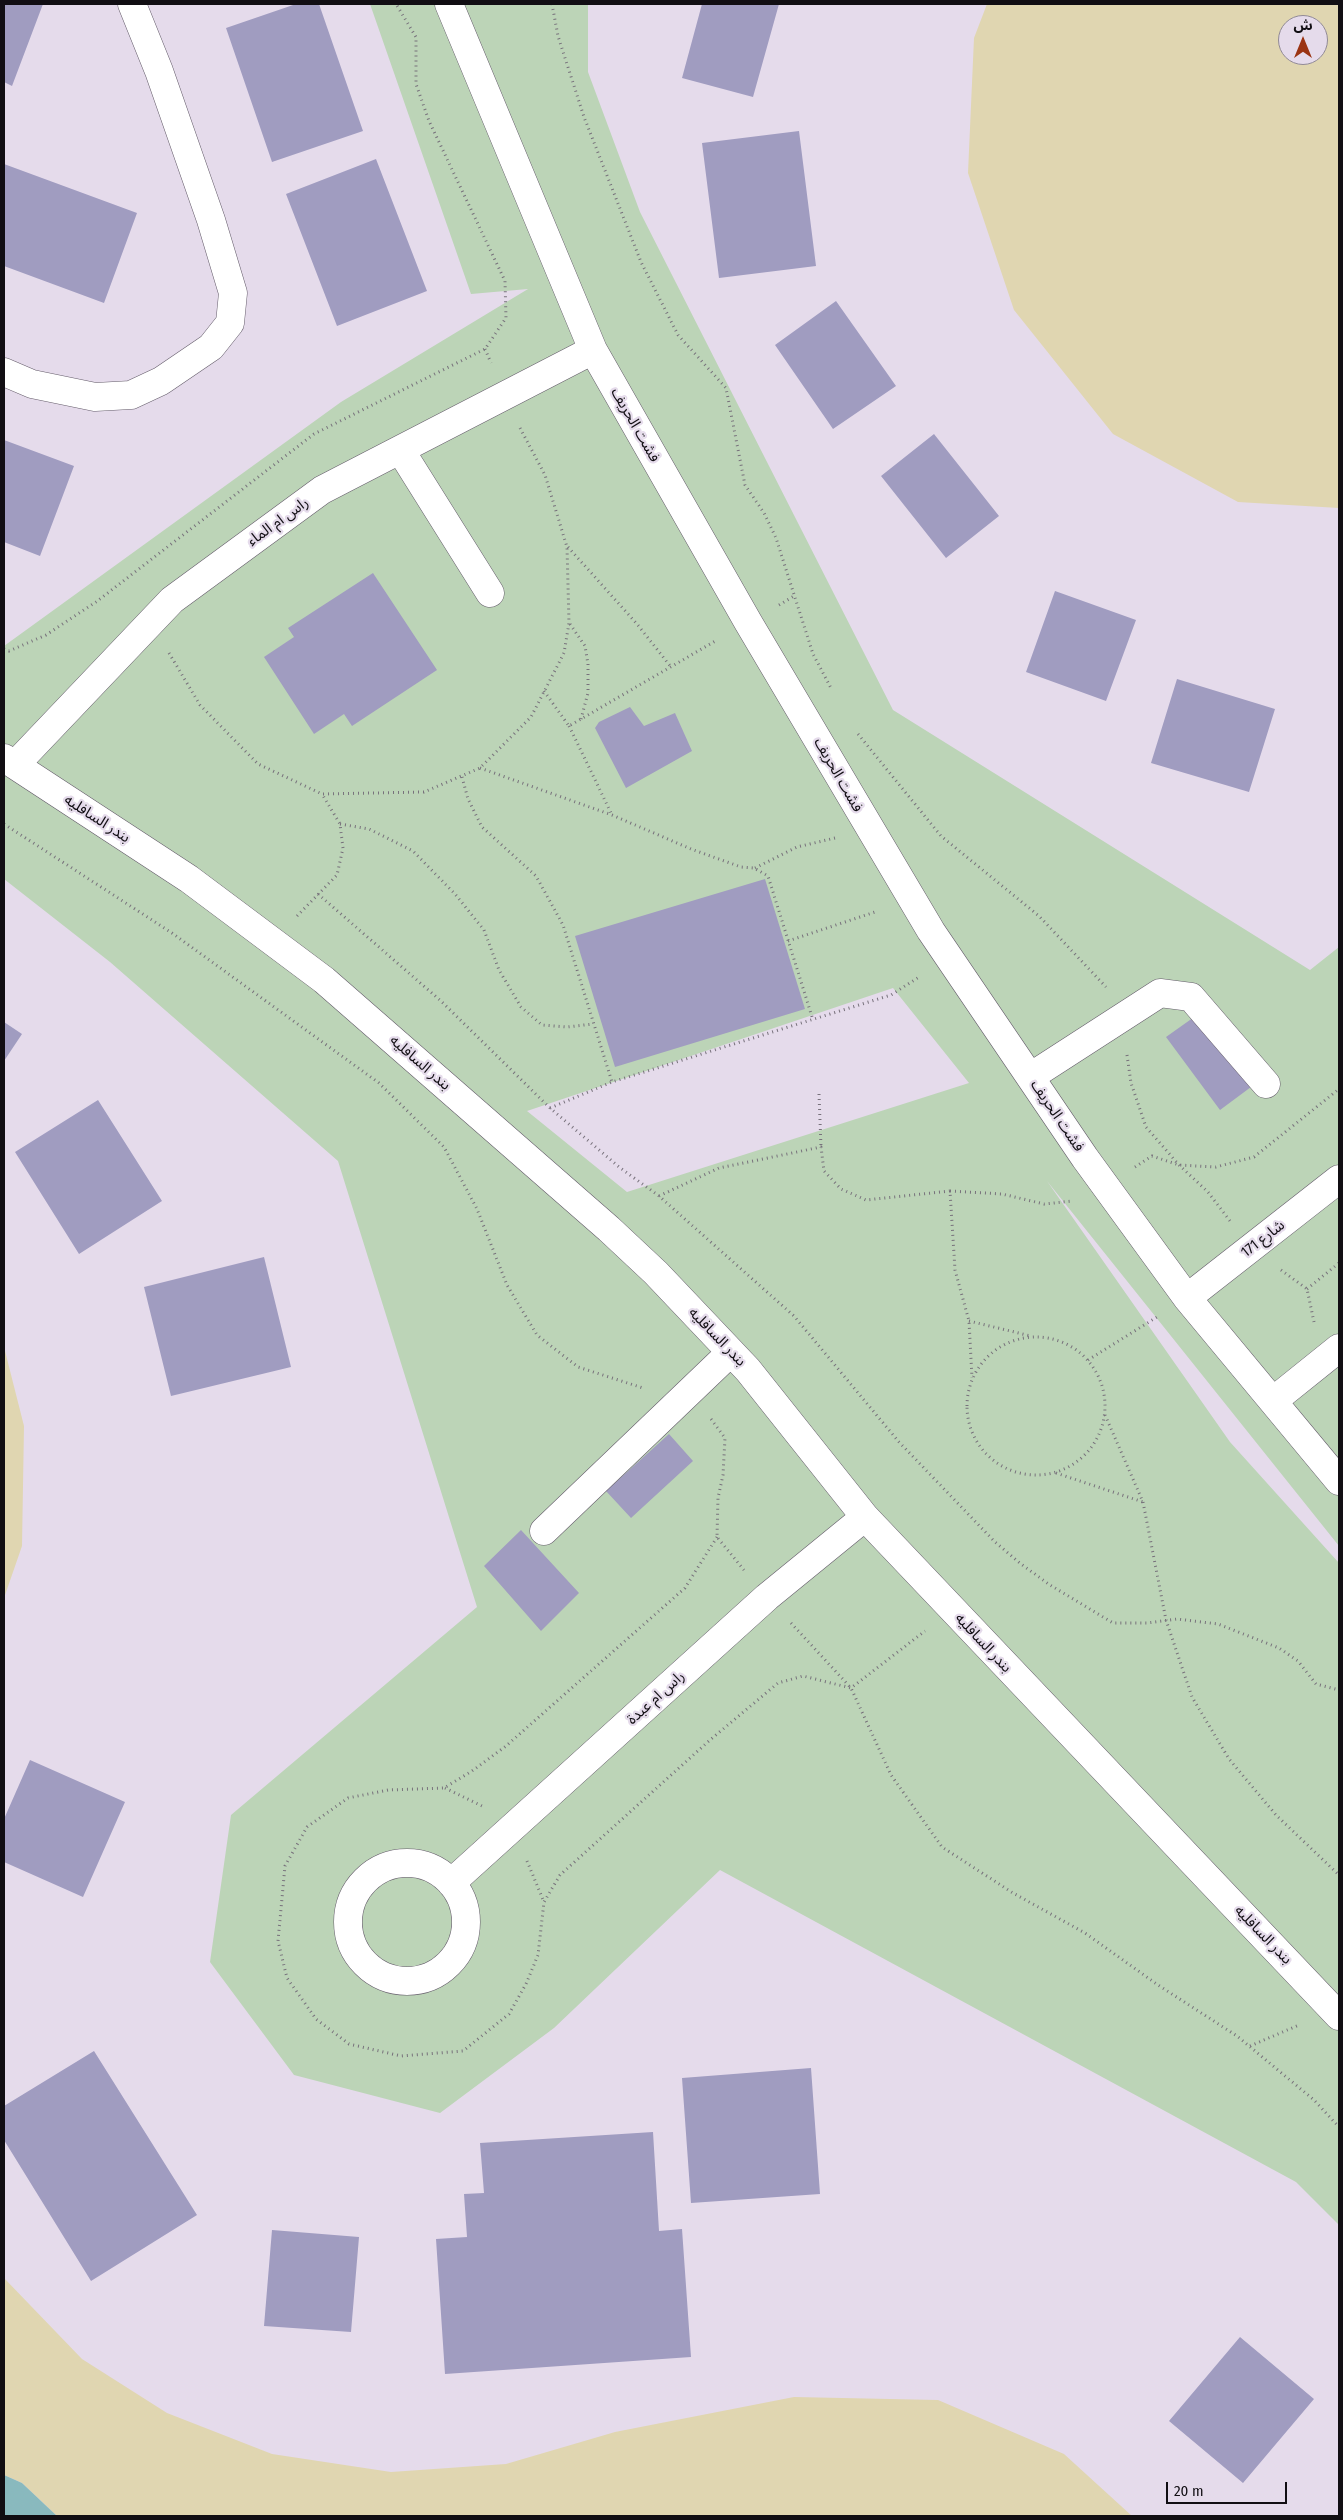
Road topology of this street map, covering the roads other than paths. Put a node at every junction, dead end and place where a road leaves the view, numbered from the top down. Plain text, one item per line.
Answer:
1 (132, 4) edge
2 (449, 4) edge
3 (593, 350) junction
4 (4, 372) edge
5 (401, 451) junction
6 (490, 593) dead end
7 (10, 762) edge
8 (1030, 1077) junction
9 (1266, 1084) dead end
10 (1339, 1179) edge
11 (1187, 1298) junction
12 (1334, 1351) edge
13 (731, 1352) junction
14 (1273, 1401) junction
15 (1339, 1481) edge
16 (865, 1517) junction
17 (544, 1531) dead end
18 (451, 1883) junction
19 (1337, 2013) edge

1 - 4 street
2 - 3 street, فشت الحريف
3 - 5 street, راس ام الماء
3 - 8 street, فشت الحريف
5 - 6 street
5 - 7 street, راس ام الماء
7 - 13 street, بندر السافليه
8 - 9 street
8 - 11 street, فشت الحريف
10 - 11 street, شارع 171
11 - 14 street, فشت الحريف
12 - 14 street
13 - 16 street, بندر السافليه
13 - 17 street
14 - 15 street, فشت الحريف
16 - 18 street, راس ام عبدة
16 - 19 street, بندر السافليه
18 - 18 street

